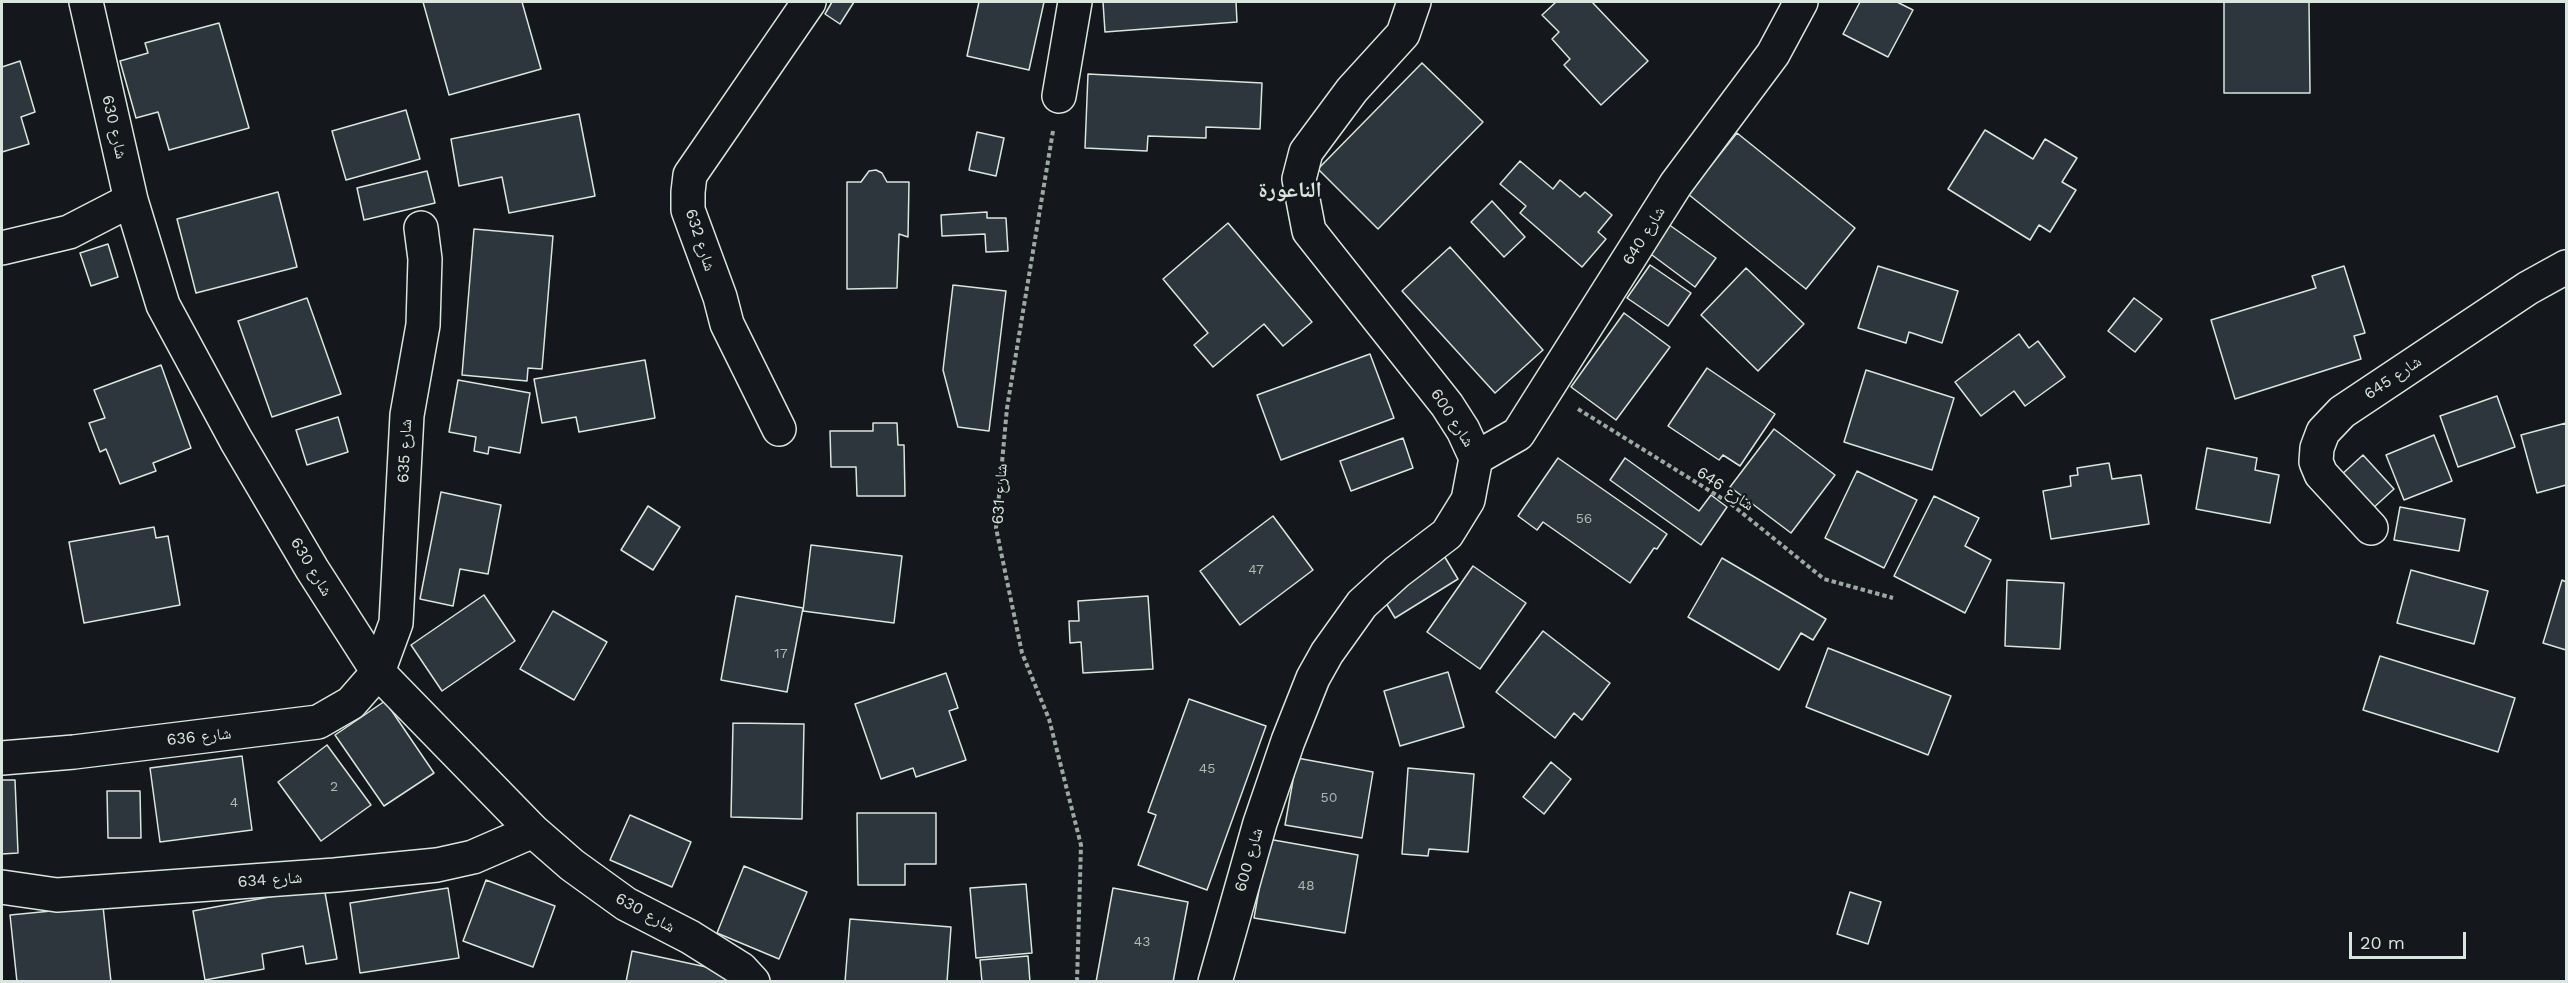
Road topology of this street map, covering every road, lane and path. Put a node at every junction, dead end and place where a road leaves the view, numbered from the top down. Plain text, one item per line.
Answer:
1 (86, 2) edge
2 (809, 2) edge
3 (1075, 2) edge
4 (1414, 2) edge
5 (1801, 2) edge
6 (1059, 96) joint
7 (130, 200) junction
8 (421, 228) dead end
9 (2, 248) edge
10 (2566, 267) edge
11 (1546, 389) junction
12 (779, 429) dead end
13 (1476, 458) junction
14 (2372, 528) dead end
15 (1893, 598) dead end
16 (378, 672) junction
17 (2, 758) edge
18 (533, 831) junction
19 (2, 887) edge
20 (753, 981) edge
21 (1077, 981) edge
22 (1215, 981) edge

1 - 7 street, شارع 630
2 - 12 street, شارع 632
3 - 6 street
4 - 13 street, شارع 600
5 - 11 street, شارع 640
6 - 21 path, شارع 631
7 - 9 street
7 - 16 street, شارع 630
8 - 16 street, شارع 635
10 - 14 street, شارع 645
11 - 13 street, شارع 640
11 - 15 path, شارع 646
13 - 22 street, شارع 600
16 - 17 street, شارع 636
16 - 18 street, شارع 630
18 - 19 street, شارع 634
18 - 20 street, شارع 630

